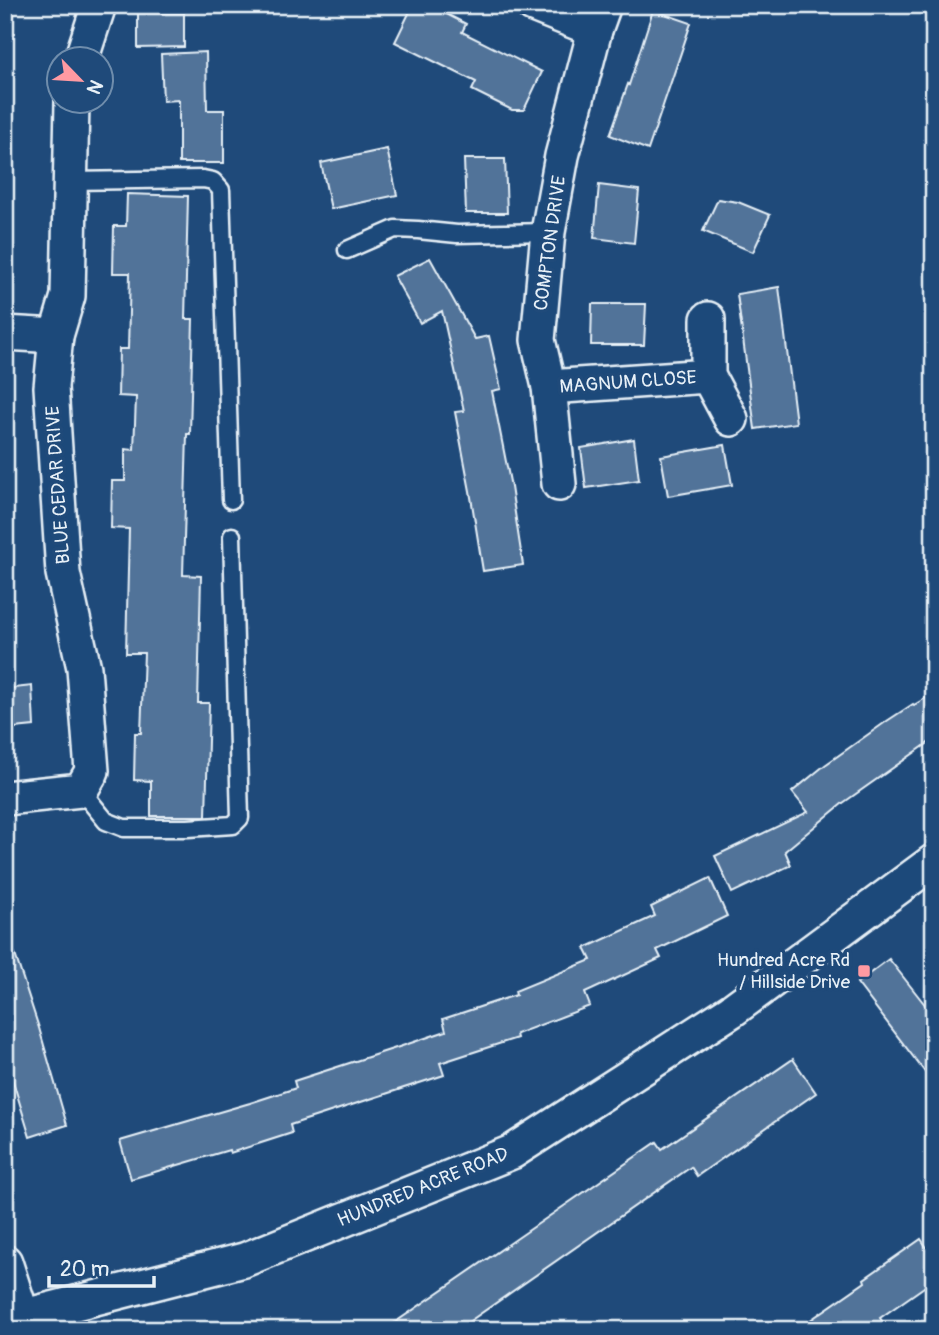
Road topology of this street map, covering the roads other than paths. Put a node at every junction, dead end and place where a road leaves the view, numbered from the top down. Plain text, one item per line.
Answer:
1 (99, 5) edge
2 (533, 5) edge
3 (600, 17) edge
4 (86, 46) edge
5 (72, 116) edge
6 (70, 181) junction
7 (548, 232) junction
8 (347, 250) dead end
9 (708, 319) dead end
10 (5, 333) edge
11 (55, 336) junction
12 (708, 376) junction
13 (549, 387) junction
14 (731, 419) dead end
15 (559, 484) dead end
16 (232, 500) dead end
17 (232, 537) dead end
18 (81, 790) junction
19 (5, 798) edge
20 (932, 868) edge
21 (5, 1262) edge
22 (14, 1320) edge

1 - 4 street
2 - 3 street
3 - 7 street, COMPTON DRIVE
5 - 6 street, BLUE CEDAR DRIVE
6 - 11 street, BLUE CEDAR DRIVE
6 - 16 lane
7 - 8 lane
7 - 13 street, COMPTON DRIVE
9 - 12 street, MAGNUM CLOSE
10 - 11 street
11 - 18 street, BLUE CEDAR DRIVE
12 - 13 street, MAGNUM CLOSE
12 - 14 street, MAGNUM CLOSE
13 - 15 street, COMPTON DRIVE
17 - 18 lane
18 - 19 street
20 - 22 street, HUNDRED ACRE ROAD
21 - 22 street

